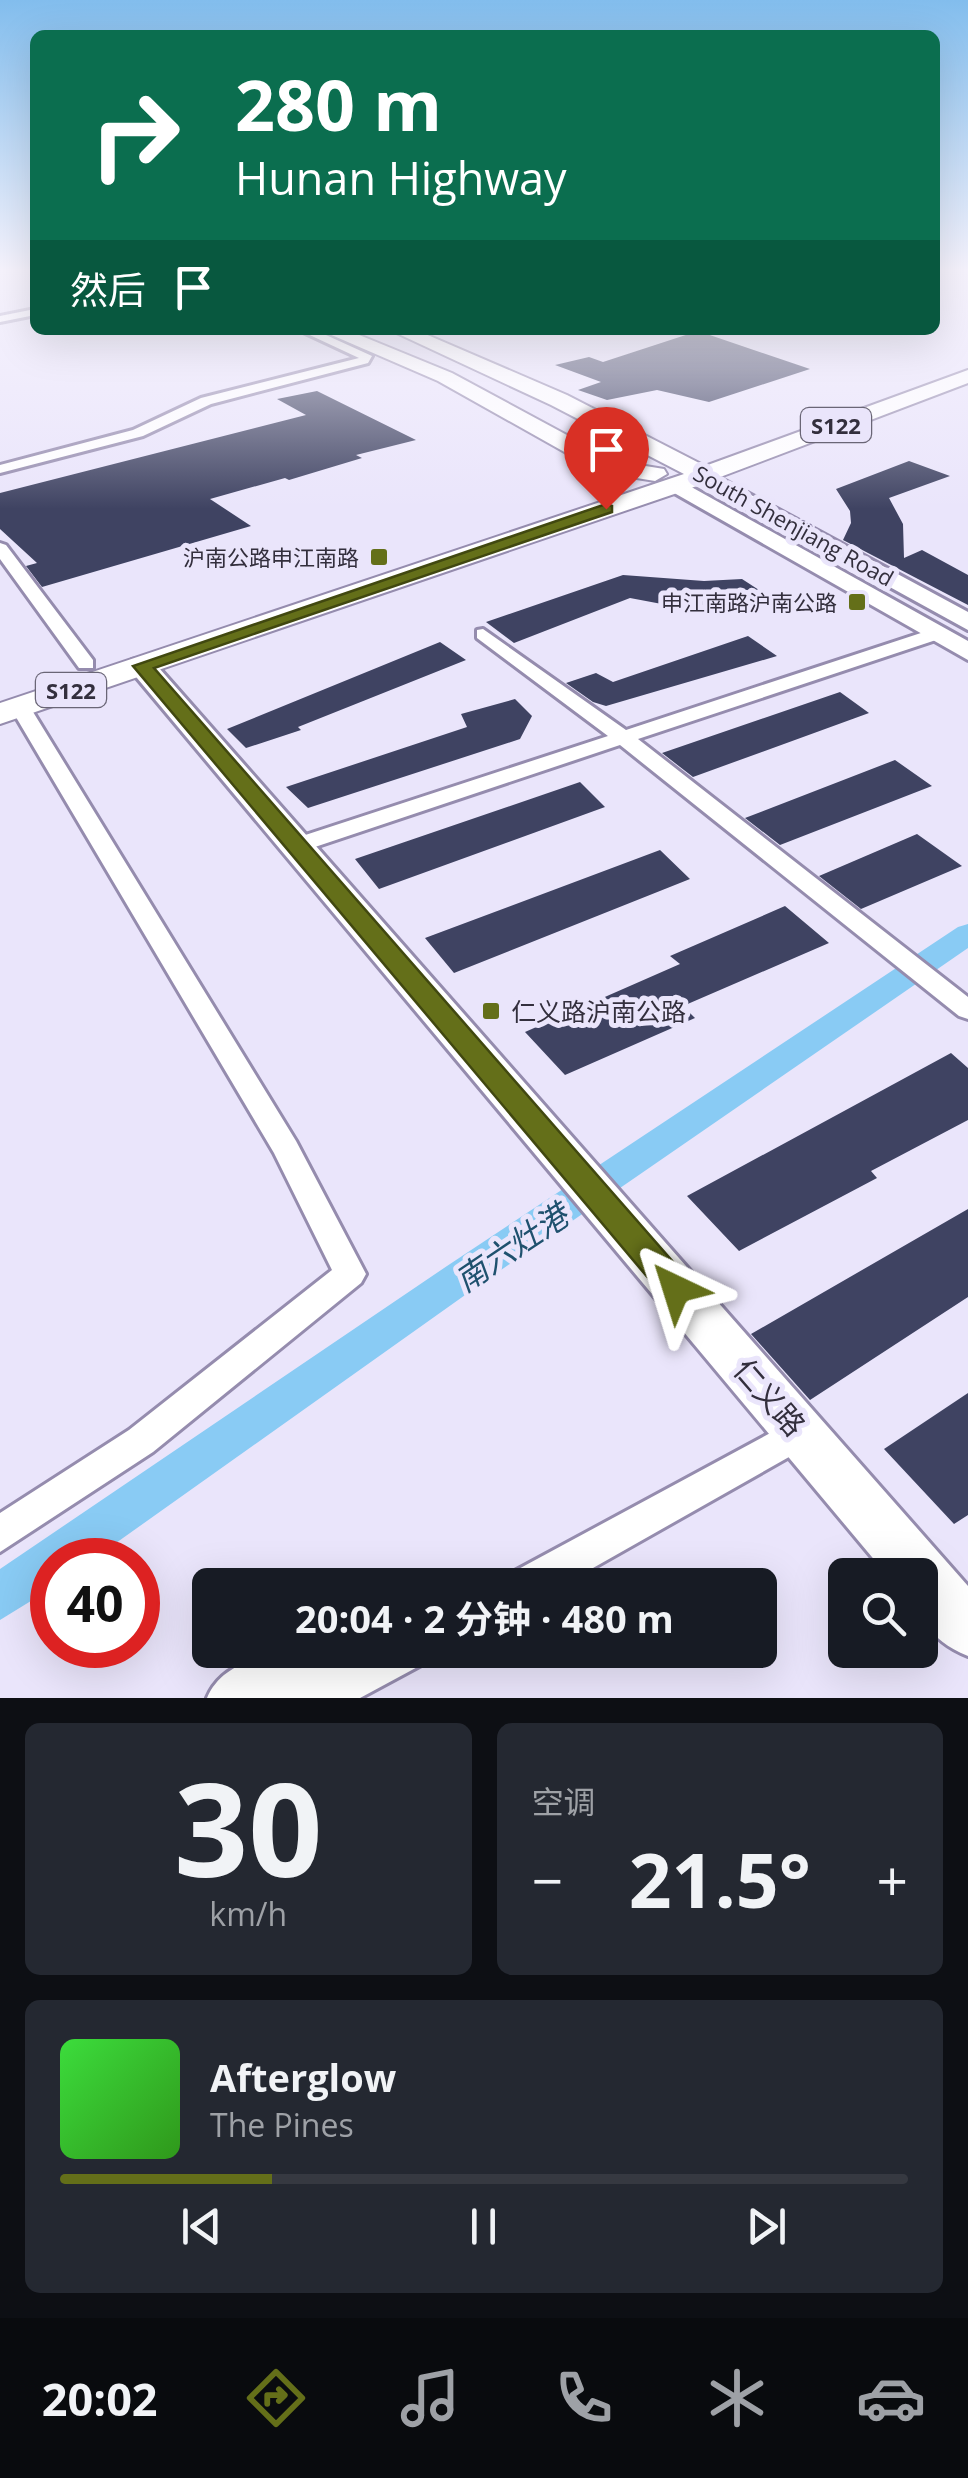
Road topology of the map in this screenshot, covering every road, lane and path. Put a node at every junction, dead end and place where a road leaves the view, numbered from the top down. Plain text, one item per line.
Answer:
1 (355, 351) edge
2 (386, 351) edge
3 (418, 351) edge
4 (455, 352) edge
5 (425, 354) junction
6 (968, 360) edge
7 (968, 376) edge
8 (476, 393) junction
9 (0, 469) edge
10 (680, 474) junction
11 (0, 548) edge
12 (968, 622) edge
13 (483, 634) dead end
14 (936, 634) junction
15 (968, 652) edge
16 (86, 664) junction
17 (142, 666) junction
18 (7, 705) edge
19 (621, 736) junction
20 (295, 846) junction
21 (962, 1005) edge
22 (800, 1433) junction
23 (0, 1534) edge
24 (557, 1568) edge
25 (968, 1628) edge
26 (377, 1668) edge
27 (227, 1698) edge

1 - 9 street
2 - 8 main road
3 - 5 main road, South Shenjiang Road
4 - 10 main road, South Shenjiang Road
5 - 8 main road
5 - 10 main road, South Shenjiang Road
6 - 10 main road, S122
7 - 10 main road, S122
8 - 10 main road
10 - 12 street, South Shenjiang Road
10 - 14 street, South Shenjiang Road
10 - 16 main road, S122
10 - 17 main road, S122
11 - 16 street
13 - 19 street
14 - 15 street, South Shenjiang Road
14 - 19 street
16 - 18 main road, S122
17 - 18 main road, S122
17 - 20 street, 仁义路
18 - 23 street
19 - 20 street
19 - 21 street
20 - 22 street, 仁义路
22 - 24 street
22 - 25 street, 仁义路
26 - 27 street

